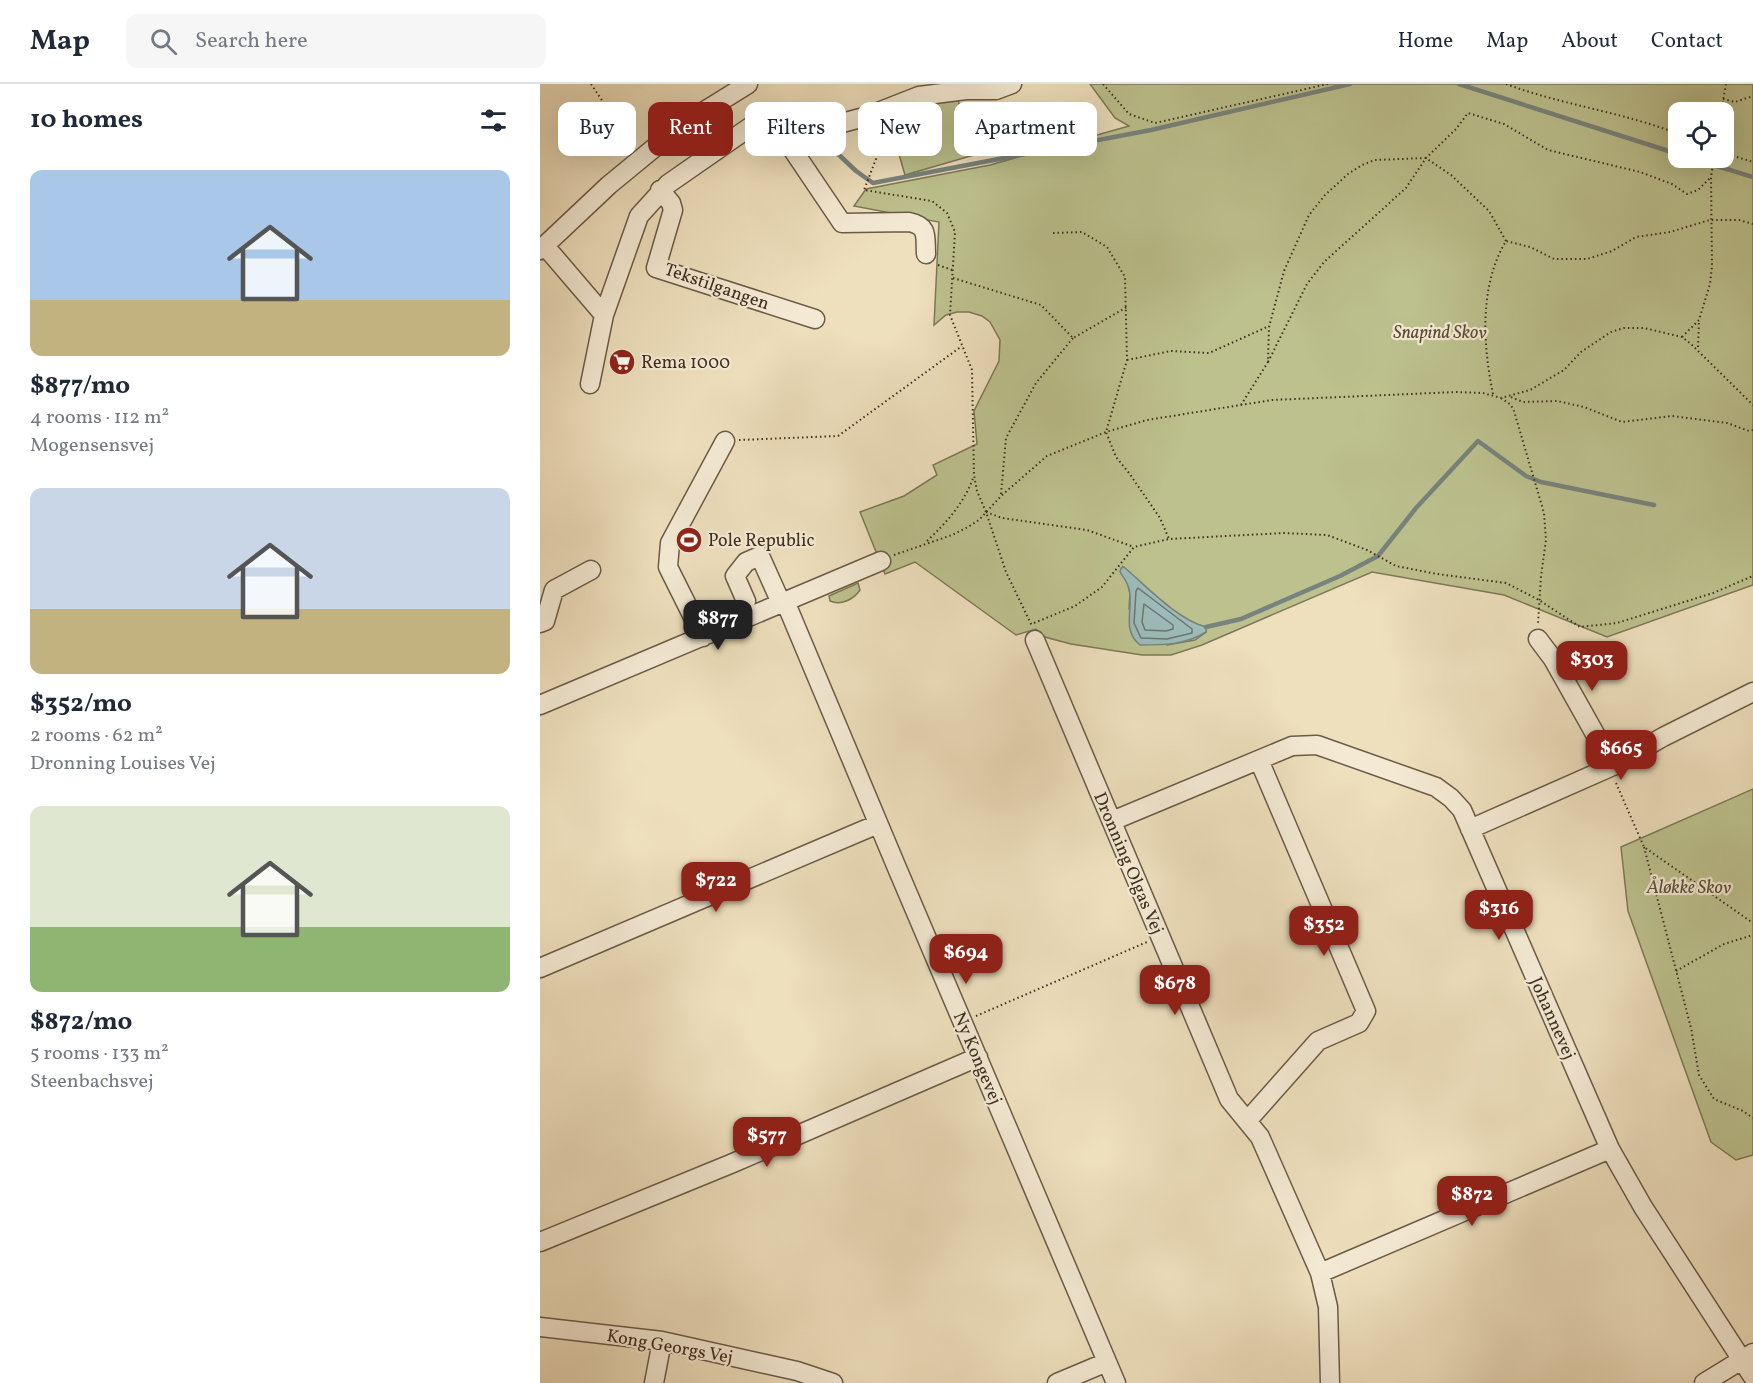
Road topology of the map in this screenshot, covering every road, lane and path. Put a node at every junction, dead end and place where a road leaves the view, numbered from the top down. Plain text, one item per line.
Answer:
1 (591, 84) edge
2 (748, 84) edge
3 (1012, 84) edge
4 (1103, 84) edge
5 (1328, 84) edge
6 (1506, 84) edge
7 (1726, 84) edge
8 (1753, 96) edge
9 (1724, 99) junction
10 (903, 102) edge
11 (1723, 102) edge
12 (745, 130) edge
13 (1668, 130) edge
14 (797, 156) edge
15 (875, 156) edge
16 (1734, 156) edge
17 (641, 158) junction
18 (1426, 158) junction
19 (1753, 162) edge
20 (1712, 168) edge
21 (1711, 177) junction
22 (660, 190) junction
23 (1710, 220) junction
24 (1753, 224) edge
25 (1053, 233) dead end
26 (1506, 242) junction
27 (542, 248) edge
28 (926, 254) dead end
29 (953, 278) junction
30 (1127, 307) junction
31 (604, 315) junction
32 (815, 319) dead end
33 (1699, 320) junction
34 (1269, 327) junction
35 (1682, 337) junction
36 (1073, 339) junction
37 (962, 346) junction
38 (1698, 349) junction
39 (1126, 360) junction
40 (1268, 362) junction
41 (590, 384) dead end
42 (1493, 394) junction
43 (1509, 396) junction
44 (1501, 398) junction
45 (1241, 405) junction
46 (1753, 405) edge
47 (1753, 430) edge
48 (1106, 432) junction
49 (725, 441) joint
50 (974, 475) junction
51 (1001, 496) junction
52 (986, 512) junction
53 (1169, 539) junction
54 (925, 543) junction
55 (1134, 547) junction
56 (881, 561) joint
57 (591, 570) dead end
58 (1753, 576) edge
59 (1539, 600) junction
60 (746, 601) dead end
61 (783, 602) junction
62 (540, 623) edge
63 (1033, 632) junction
64 (703, 637) junction
65 (1538, 639) joint
66 (1753, 692) edge
67 (540, 705) edge
68 (1259, 760) junction
69 (1613, 766) junction
70 (1112, 821) junction
71 (878, 824) junction
72 (1470, 829) junction
73 (1644, 847) junction
74 (1753, 922) edge
75 (1753, 935) edge
76 (1160, 936) junction
77 (540, 968) edge
78 (1676, 971) junction
79 (962, 1021) junction
80 (978, 1057) junction
81 (1753, 1118) edge
82 (1248, 1120) junction
83 (1610, 1149) junction
84 (540, 1242) edge
85 (1320, 1272) junction
86 (540, 1327) edge
87 (662, 1341) junction
88 (1748, 1357) edge
89 (1107, 1362) junction
90 (1753, 1377) edge
91 (654, 1383) edge
92 (833, 1383) edge
93 (1057, 1383) edge
94 (1116, 1383) edge
95 (1330, 1383) edge
96 (1704, 1383) edge

1 - 17 path
2 - 17 street
3 - 10 street
4 - 5 path
6 - 13 path
7 - 9 path
8 - 9 path
9 - 11 path
12 - 22 street
14 - 28 street
15 - 29 path
16 - 19 path
17 - 27 street
18 - 21 path
18 - 26 path
18 - 34 path
18 - 40 path
20 - 21 path
21 - 23 path
22 - 31 street
22 - 32 street, Tekstilgangen
23 - 24 path
23 - 26 path
23 - 33 path
25 - 30 path
26 - 42 path
27 - 31 street
29 - 36 path
29 - 37 path
30 - 36 path
30 - 39 path
31 - 41 street
33 - 35 path
33 - 38 path
34 - 39 path
34 - 40 path
35 - 38 path
35 - 43 path
36 - 51 path
37 - 49 path
37 - 50 path
38 - 46 path
39 - 48 path
40 - 45 path
42 - 44 path
42 - 45 path
43 - 44 path
43 - 47 path
44 - 59 path
45 - 48 path
48 - 51 path
48 - 53 path
49 - 64 street
50 - 52 path
50 - 54 path
51 - 52 path
52 - 54 path
52 - 55 path
52 - 63 path
53 - 55 path
53 - 59 path
54 - 56 path
55 - 63 path
56 - 61 street
57 - 62 street
58 - 59 path
59 - 65 path
60 - 61 street, Ny Kongevej
61 - 64 street
61 - 71 street, Ny Kongevej
63 - 70 street, Dronning Olgas Vej
64 - 67 street
65 - 69 street
66 - 69 street
68 - 70 street, Johannevej
68 - 72 street, Johannevej
68 - 82 street
69 - 72 street
69 - 73 path
70 - 76 street, Dronning Olgas Vej
71 - 77 street
71 - 79 street, Ny Kongevej
72 - 83 street, Johannevej
73 - 74 path
73 - 78 path
75 - 78 path
76 - 79 path
76 - 82 street, Dronning Olgas Vej
78 - 81 path
79 - 80 street, Ny Kongevej
80 - 84 street
80 - 89 street, Ny Kongevej
82 - 85 street, Dronning Olgas Vej
83 - 85 street
83 - 88 street, Johannevej
85 - 95 street, Dronning Olgas Vej
86 - 87 street, Kong Georgs Vej
87 - 91 street
87 - 92 street, Kong Georgs Vej
88 - 90 street, Johannevej
88 - 96 street
89 - 93 street
89 - 94 street, Ny Kongevej

